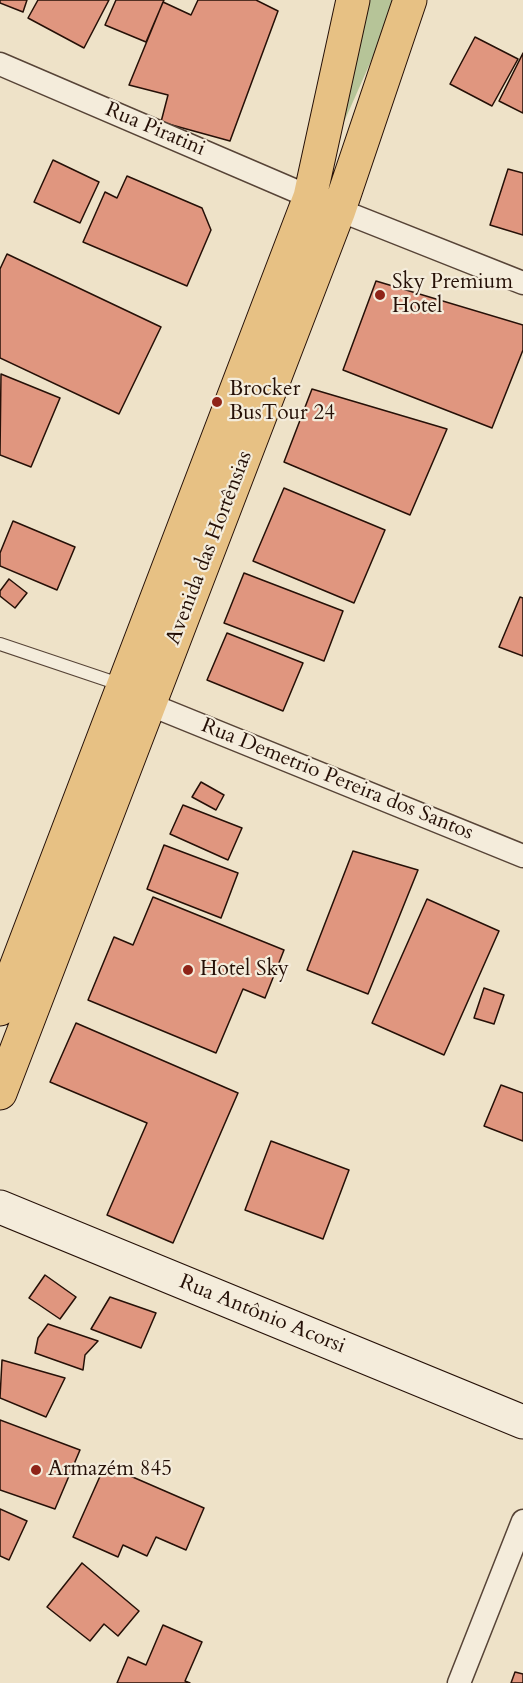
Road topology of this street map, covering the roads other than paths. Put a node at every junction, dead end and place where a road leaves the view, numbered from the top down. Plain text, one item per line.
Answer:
1 (353, 0) edge
2 (410, 0) edge
3 (0, 64) edge
4 (324, 203) junction
5 (523, 284) edge
6 (0, 644) edge
7 (123, 686) junction
8 (151, 705) junction
9 (523, 855) edge
10 (0, 1009) edge
11 (0, 1093) edge
12 (0, 1207) edge
13 (523, 1422) edge
14 (523, 1521) edge
15 (459, 1683) edge

1 - 4 main road, Avenida das Hortênsias
2 - 4 main road, Avenida das Hortênsias
3 - 4 street, Rua Piratini
4 - 5 street, Rua Piratini
4 - 7 main road, Avenida das Hortênsias
4 - 8 main road, Avenida das Hortênsias
6 - 7 lane
7 - 10 main road, Avenida das Hortênsias
8 - 9 street, Rua Demetrio Pereira dos Santos
8 - 11 main road, Avenida das Hortênsias
12 - 13 street, Rua Antônio Acorsi
14 - 15 street

